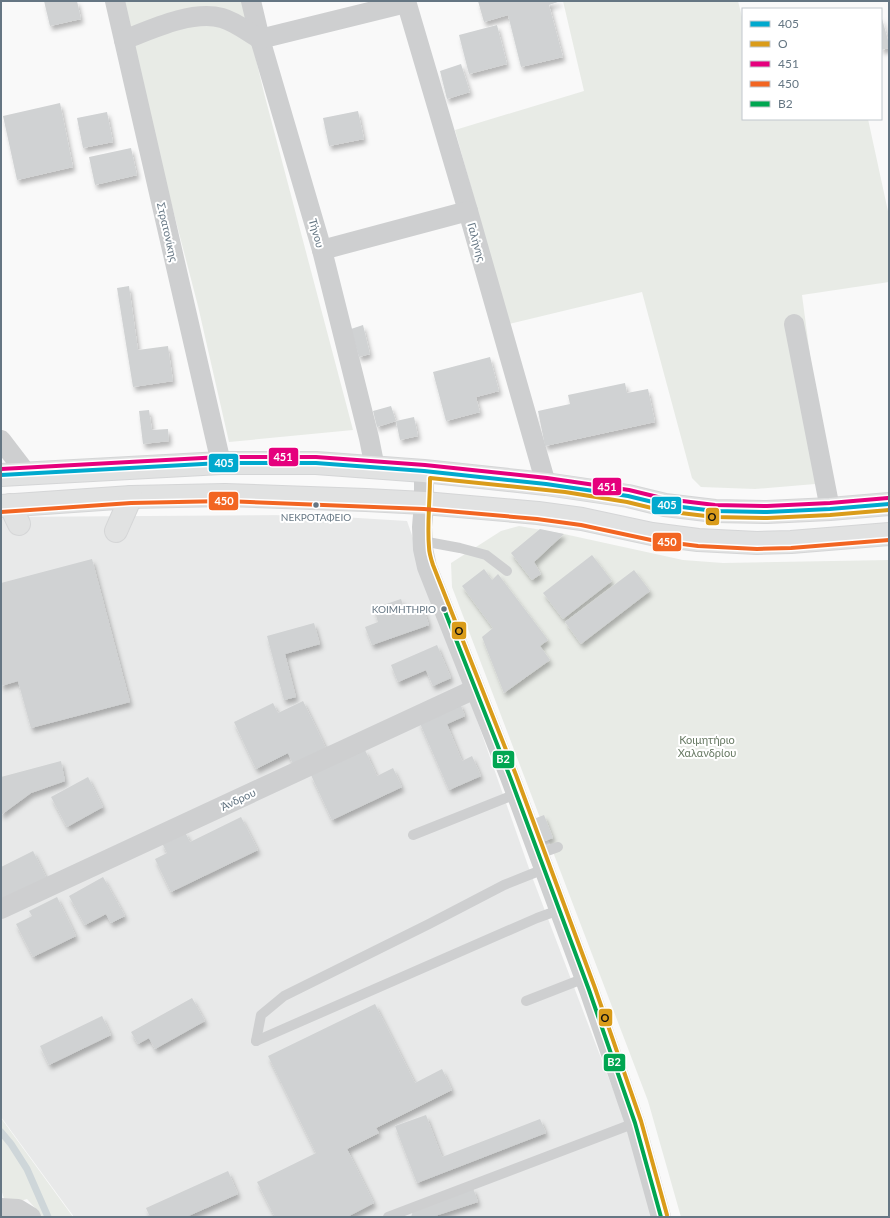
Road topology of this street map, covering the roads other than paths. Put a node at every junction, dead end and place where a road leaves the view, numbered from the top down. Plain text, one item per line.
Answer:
1 (115, 1) edge
2 (250, 1) edge
3 (406, 2) edge
4 (260, 39) junction
5 (124, 40) junction
6 (468, 211) junction
7 (322, 250) junction
8 (794, 324) dead end
9 (1, 440) edge
10 (221, 463) junction
11 (375, 468) junction
12 (424, 471) junction
13 (27, 474) junction
14 (1, 475) edge
15 (546, 484) junction
16 (131, 497) junction
17 (424, 503) junction
18 (889, 504) edge
19 (5, 506) edge
20 (830, 509) junction
21 (19, 524) dead end
22 (116, 531) dead end
23 (889, 534) edge
24 (422, 541) junction
25 (507, 571) dead end
26 (475, 689) junction
27 (516, 794) junction
28 (412, 835) dead end
29 (558, 847) dead end
30 (542, 862) junction
31 (1, 909) edge
32 (559, 910) junction
33 (585, 978) junction
34 (526, 1001) dead end
35 (635, 1123) junction
36 (1, 1208) edge
37 (31, 1217) edge
38 (388, 1217) edge
39 (661, 1217) edge

1 - 5 street, Στρατονίκης
2 - 4 street, Τήνου
3 - 4 street
3 - 6 street, Γαλήνης
4 - 5 street
4 - 7 street, Τήνου
5 - 10 street, Στρατονίκης
6 - 7 street
6 - 15 street, Γαλήνης
7 - 11 street, Τήνου
8 - 20 street
9 - 13 street
10 - 11 main road
10 - 13 main road
11 - 12 main road
12 - 15 main road
12 - 17 street
13 - 14 main road
15 - 20 main road
16 - 17 main road
16 - 19 main road
16 - 22 main road
17 - 23 main road
17 - 24 street
18 - 20 main road
19 - 21 main road
24 - 25 lane
24 - 26 street
26 - 27 street
26 - 31 street, Άνδρου
27 - 28 lane
27 - 30 street
29 - 30 lane
30 - 32 street
30 - 32 lane
32 - 33 street
33 - 34 lane
33 - 35 street
35 - 38 lane
35 - 39 street
36 - 37 street

